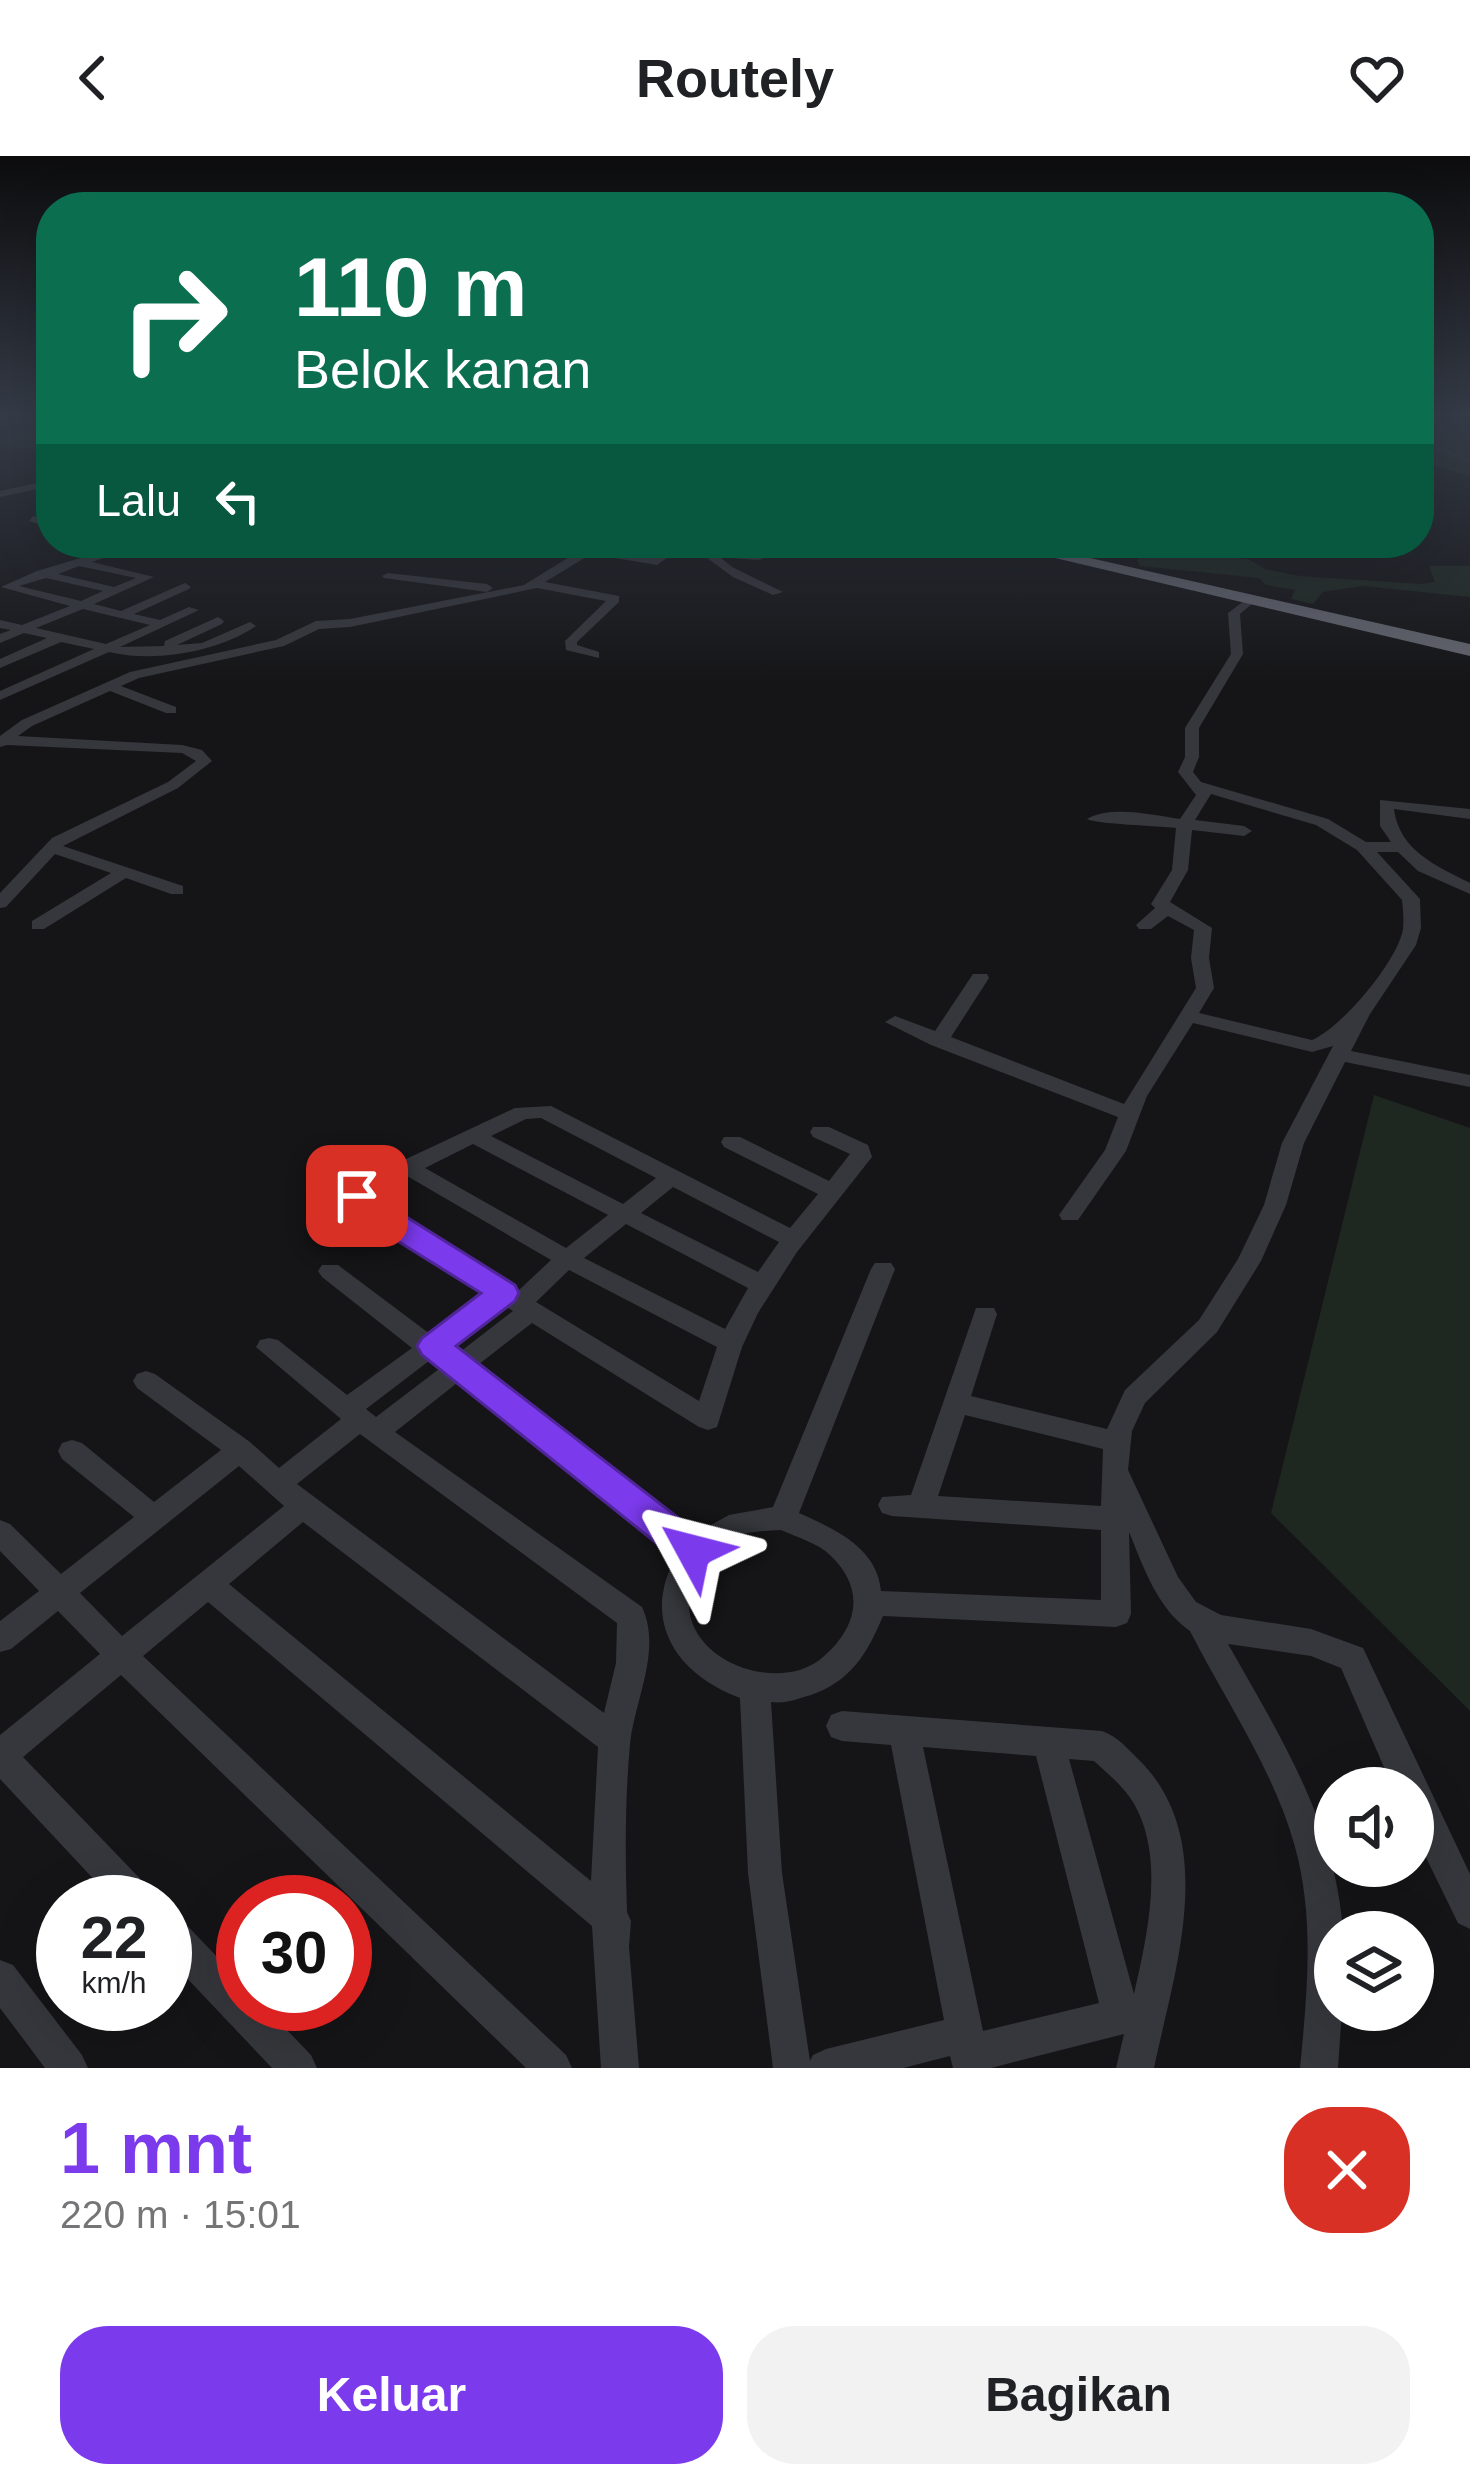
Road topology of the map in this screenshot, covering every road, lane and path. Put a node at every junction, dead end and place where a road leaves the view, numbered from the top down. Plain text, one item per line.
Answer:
1 (33, 519) dead end
2 (36, 520) edge
3 (89, 558) edge
4 (578, 558) edge
5 (718, 558) edge
6 (1068, 558) edge
7 (74, 562) junction
8 (568, 565) junction
9 (593, 569) dead end
10 (41, 573) junction
11 (388, 576) dead end
12 (536, 584) junction
13 (185, 587) dead end
14 (118, 591) junction
15 (518, 591) junction
16 (777, 592) dead end
17 (1252, 599) junction
18 (81, 606) junction
19 (193, 610) dead end
20 (121, 615) junction
21 (218, 621) dead end
22 (0, 624) edge
23 (162, 624) junction
24 (250, 626) dead end
25 (24, 630) junction
26 (62, 637) junction
27 (0, 639) edge
28 (117, 650) junction
29 (158, 650) junction
30 (1470, 650) edge
31 (594, 655) dead end
32 (2, 662) edge
33 (49, 672) junction
34 (109, 686) junction
35 (0, 696) edge
36 (171, 710) dead end
37 (27, 723) junction
38 (1, 741) edge
39 (1199, 786) junction
40 (1470, 814) edge
41 (1095, 819) dead end
42 (1185, 823) junction
43 (1244, 831) dead end
44 (51, 847) junction
45 (1363, 847) junction
46 (1402, 847) junction
47 (124, 872) junction
48 (1435, 873) junction
49 (1393, 878) junction
50 (1470, 889) edge
51 (177, 890) dead end
52 (0, 903) edge
53 (1164, 910) junction
54 (38, 925) dead end
55 (1145, 925) dead end
56 (980, 978) dead end
57 (1360, 1014) junction
58 (1189, 1016) junction
59 (895, 1022) dead end
60 (938, 1041) junction
61 (1340, 1054) junction
62 (1470, 1081) edge
63 (1131, 1114) junction
64 (821, 1132) dead end
65 (476, 1136) junction
66 (732, 1142) dead end
67 (409, 1168) junction
68 (673, 1176) junction
69 (831, 1191) junction
70 (621, 1215) junction
71 (1070, 1215) dead end
72 (796, 1241) junction
73 (567, 1259) junction
74 (883, 1269) dead end
75 (330, 1271) dead end
76 (764, 1286) junction
77 (518, 1302) junction
78 (985, 1315) dead end
79 (729, 1342) junction
80 (433, 1346) junction
81 (268, 1347) dead end
82 (459, 1367) junction
83 (146, 1381) dead end
84 (956, 1403) junction
85 (361, 1420) junction
86 (240, 1450) junction
87 (72, 1451) dead end
88 (1116, 1454) junction
89 (279, 1483) junction
90 (303, 1505) junction
91 (892, 1505) dead end
92 (922, 1507) junction
93 (152, 1516) junction
94 (783, 1518) junction
95 (1117, 1519) junction
96 (0, 1532) edge
97 (693, 1551) junction
98 (208, 1584) junction
99 (59, 1592) junction
100 (871, 1604) junction
101 (1200, 1620) junction
102 (0, 1639) edge
103 (121, 1655) junction
104 (755, 1688) junction
105 (842, 1726) dead end
106 (904, 1731) junction
107 (614, 1740) junction
108 (1048, 1742) junction
109 (0, 1756) edge
110 (1402, 1767) edge
111 (1434, 1837) edge
112 (114, 1875) edge
113 (1470, 1911) edge
114 (613, 1921) junction
115 (192, 1957) edge
116 (0, 1978) edge
117 (1136, 2013) junction
118 (968, 2052) edge
119 (69, 2068) edge
120 (298, 2068) edge
121 (553, 2068) edge
122 (620, 2068) edge
123 (792, 2068) edge
124 (826, 2068) edge
125 (1135, 2068) edge
126 (1319, 2068) edge

1 - 2 street
3 - 7 street
4 - 8 street
5 - 16 street
6 - 17 highway
7 - 10 street
7 - 14 street
8 - 9 street
8 - 12 street
10 - 14 street
10 - 18 street
11 - 15 street
12 - 15 street
12 - 31 street
13 - 20 street
14 - 18 street
15 - 34 street
17 - 30 highway
17 - 39 street
18 - 20 street
18 - 25 street
19 - 23 street
20 - 23 street
21 - 29 street
22 - 25 street
23 - 28 street
24 - 29 street
25 - 26 street
25 - 27 street
26 - 28 street
26 - 32 street
28 - 29 street
28 - 33 street
28 - 37 street
32 - 33 street
33 - 35 street
34 - 36 street
34 - 37 street
37 - 38 street
38 - 44 street
39 - 42 street
39 - 45 street
40 - 46 street
41 - 42 street
42 - 43 street
42 - 53 street
44 - 47 street
44 - 52 street
45 - 46 street
45 - 49 street
46 - 48 street
47 - 51 street
47 - 54 street
48 - 49 street
48 - 50 street
49 - 57 street
53 - 55 street
53 - 58 street
56 - 60 street
57 - 58 street
57 - 61 street
58 - 63 street
59 - 60 street
60 - 63 street
61 - 62 street
61 - 88 street
63 - 71 street
64 - 69 street
65 - 67 street
65 - 68 street
65 - 70 street
66 - 69 street
67 - 73 street
67 - 77 street
68 - 70 street
68 - 72 street
69 - 72 street
70 - 73 street
70 - 76 street
72 - 76 street
73 - 77 street
73 - 79 street
74 - 94 street
75 - 80 street
76 - 79 street
77 - 79 street
77 - 80 street
77 - 82 street
78 - 84 street
80 - 82 street
80 - 85 street
81 - 85 street
82 - 85 street
82 - 97 street
83 - 86 street
84 - 88 street
84 - 92 street
85 - 89 street
85 - 107 street
86 - 89 street
86 - 93 street
87 - 93 street
88 - 95 street
88 - 101 street
89 - 90 street
90 - 98 street
90 - 107 street
91 - 92 street
92 - 95 street
93 - 99 street
94 - 97 street
94 - 100 street
95 - 100 street
96 - 99 street
97 - 104 street
98 - 103 street
98 - 114 street
99 - 102 street
99 - 103 street
100 - 104 street
101 - 110 street
101 - 126 street
103 - 109 street
103 - 121 street
104 - 123 street
105 - 106 street
106 - 108 street
106 - 118 street
107 - 114 street
108 - 117 street
108 - 117 street
109 - 112 street
111 - 113 street
114 - 122 street
115 - 120 street
116 - 119 street
117 - 118 street
117 - 125 street
118 - 124 street

